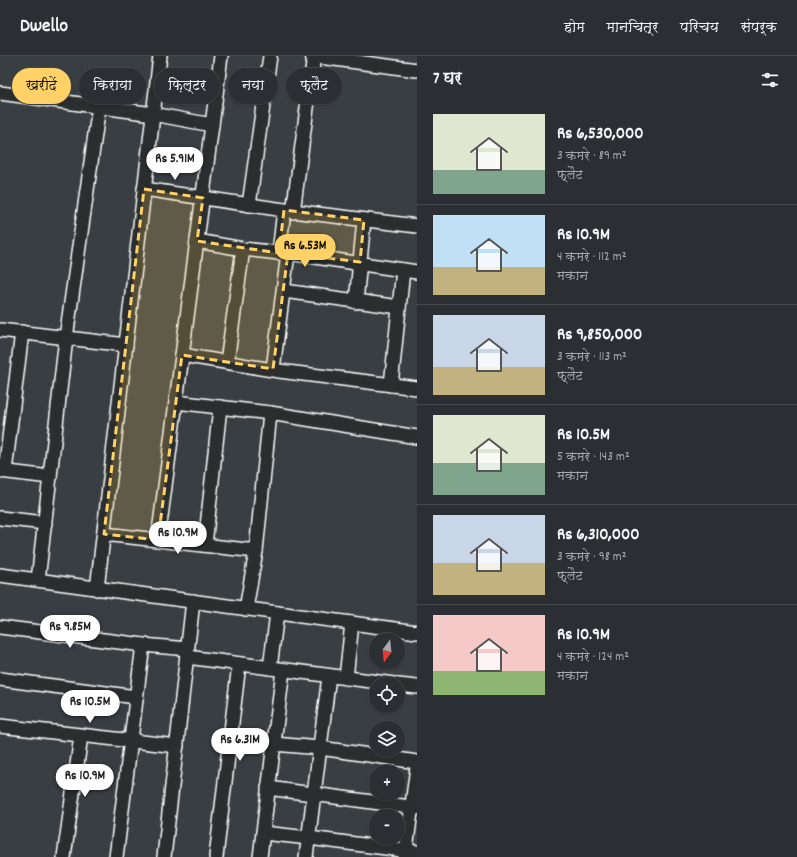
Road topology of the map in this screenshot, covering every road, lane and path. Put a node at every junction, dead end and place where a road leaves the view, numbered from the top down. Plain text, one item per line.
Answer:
1 (160, 56) edge
2 (221, 56) edge
3 (270, 56) edge
4 (313, 56) edge
5 (417, 70) edge
6 (0, 92) edge
7 (99, 106) junction
8 (153, 114) junction
9 (212, 125) junction
10 (144, 189) junction
11 (203, 198) junction
12 (248, 205) junction
13 (288, 211) junction
14 (364, 220) junction
15 (417, 226) edge
16 (197, 241) junction
17 (243, 249) junction
18 (360, 262) junction
19 (403, 270) junction
20 (417, 272) edge
21 (284, 291) junction
22 (356, 302) junction
23 (399, 307) junction
24 (0, 330) edge
25 (22, 332) junction
26 (66, 338) junction
27 (126, 345) junction
28 (182, 355) junction
29 (227, 362) junction
30 (274, 370) junction
31 (391, 385) junction
32 (417, 388) edge
33 (176, 402) junction
34 (220, 408) junction
35 (270, 414) junction
36 (5, 427) edge
37 (417, 437) edge
38 (3, 471) edge
39 (50, 478) junction
40 (0, 518) edge
41 (45, 523) junction
42 (104, 534) junction
43 (158, 540) junction
44 (205, 545) junction
45 (256, 551) junction
46 (0, 575) edge
47 (38, 580) junction
48 (97, 589) junction
49 (193, 602) junction
50 (246, 609) junction
51 (277, 613) junction
52 (352, 623) junction
53 (0, 628) edge
54 (417, 632) edge
55 (143, 645) junction
56 (187, 653) junction
57 (239, 664) junction
58 (270, 668) junction
59 (283, 670) junction
60 (329, 676) junction
61 (346, 678) junction
62 (0, 679) edge
63 (369, 681) edge
64 (405, 685) edge
65 (417, 687) edge
66 (136, 697) junction
67 (0, 726) edge
68 (81, 736) junction
69 (130, 741) junction
70 (274, 744) junction
71 (177, 746) junction
72 (320, 748) junction
73 (417, 762) edge
74 (417, 767) edge
75 (268, 788) junction
76 (314, 794) junction
77 (414, 808) edge
78 (263, 833) junction
79 (309, 838) junction
80 (409, 854) edge
81 (64, 857) edge
82 (116, 857) edge
83 (164, 857) edge
84 (216, 857) edge
85 (260, 857) edge
86 (306, 857) edge

1 - 8 street
2 - 9 street
3 - 12 street
4 - 5 street
4 - 13 street
6 - 7 street
7 - 8 street
7 - 26 street
8 - 9 street
8 - 10 street
9 - 11 street
10 - 11 street
10 - 27 street
11 - 12 street
11 - 16 street
12 - 13 street
13 - 14 street
13 - 17 street
14 - 15 street
14 - 18 street
16 - 17 street
16 - 28 street
17 - 29 street
18 - 19 street
18 - 21 street
18 - 22 street
19 - 20 street
19 - 23 street
21 - 22 street
21 - 30 street
22 - 23 street
23 - 31 street
24 - 25 street
25 - 26 street
25 - 36 street
26 - 27 street
26 - 39 street
27 - 42 street
28 - 29 street
28 - 33 street
29 - 30 street
30 - 31 street
31 - 32 street
33 - 34 street
33 - 43 street
34 - 35 street
34 - 44 street
35 - 37 street
35 - 45 street
36 - 38 street
38 - 39 street
39 - 41 street
40 - 41 street
41 - 47 street
42 - 43 street
42 - 48 street
43 - 44 street
44 - 45 street
45 - 50 street
46 - 47 street
47 - 48 street
48 - 49 street
49 - 50 street
49 - 56 street
50 - 51 street
51 - 52 street
51 - 58 street
52 - 54 street
52 - 61 street
53 - 55 street
55 - 56 street
55 - 66 street
56 - 57 street
56 - 71 street
57 - 58 street
57 - 84 street
58 - 59 street
59 - 60 street
59 - 70 street
60 - 61 street
60 - 72 street
61 - 63 street
62 - 66 street
64 - 65 street
66 - 69 street
67 - 68 street
68 - 69 street
68 - 81 street
69 - 71 street
69 - 82 street
70 - 72 street
70 - 75 street
71 - 83 street
72 - 73 street
72 - 76 street
74 - 77 street
75 - 76 street
75 - 78 street
76 - 77 street
76 - 79 street
77 - 80 street
78 - 79 street
78 - 85 street
79 - 80 street
79 - 86 street

